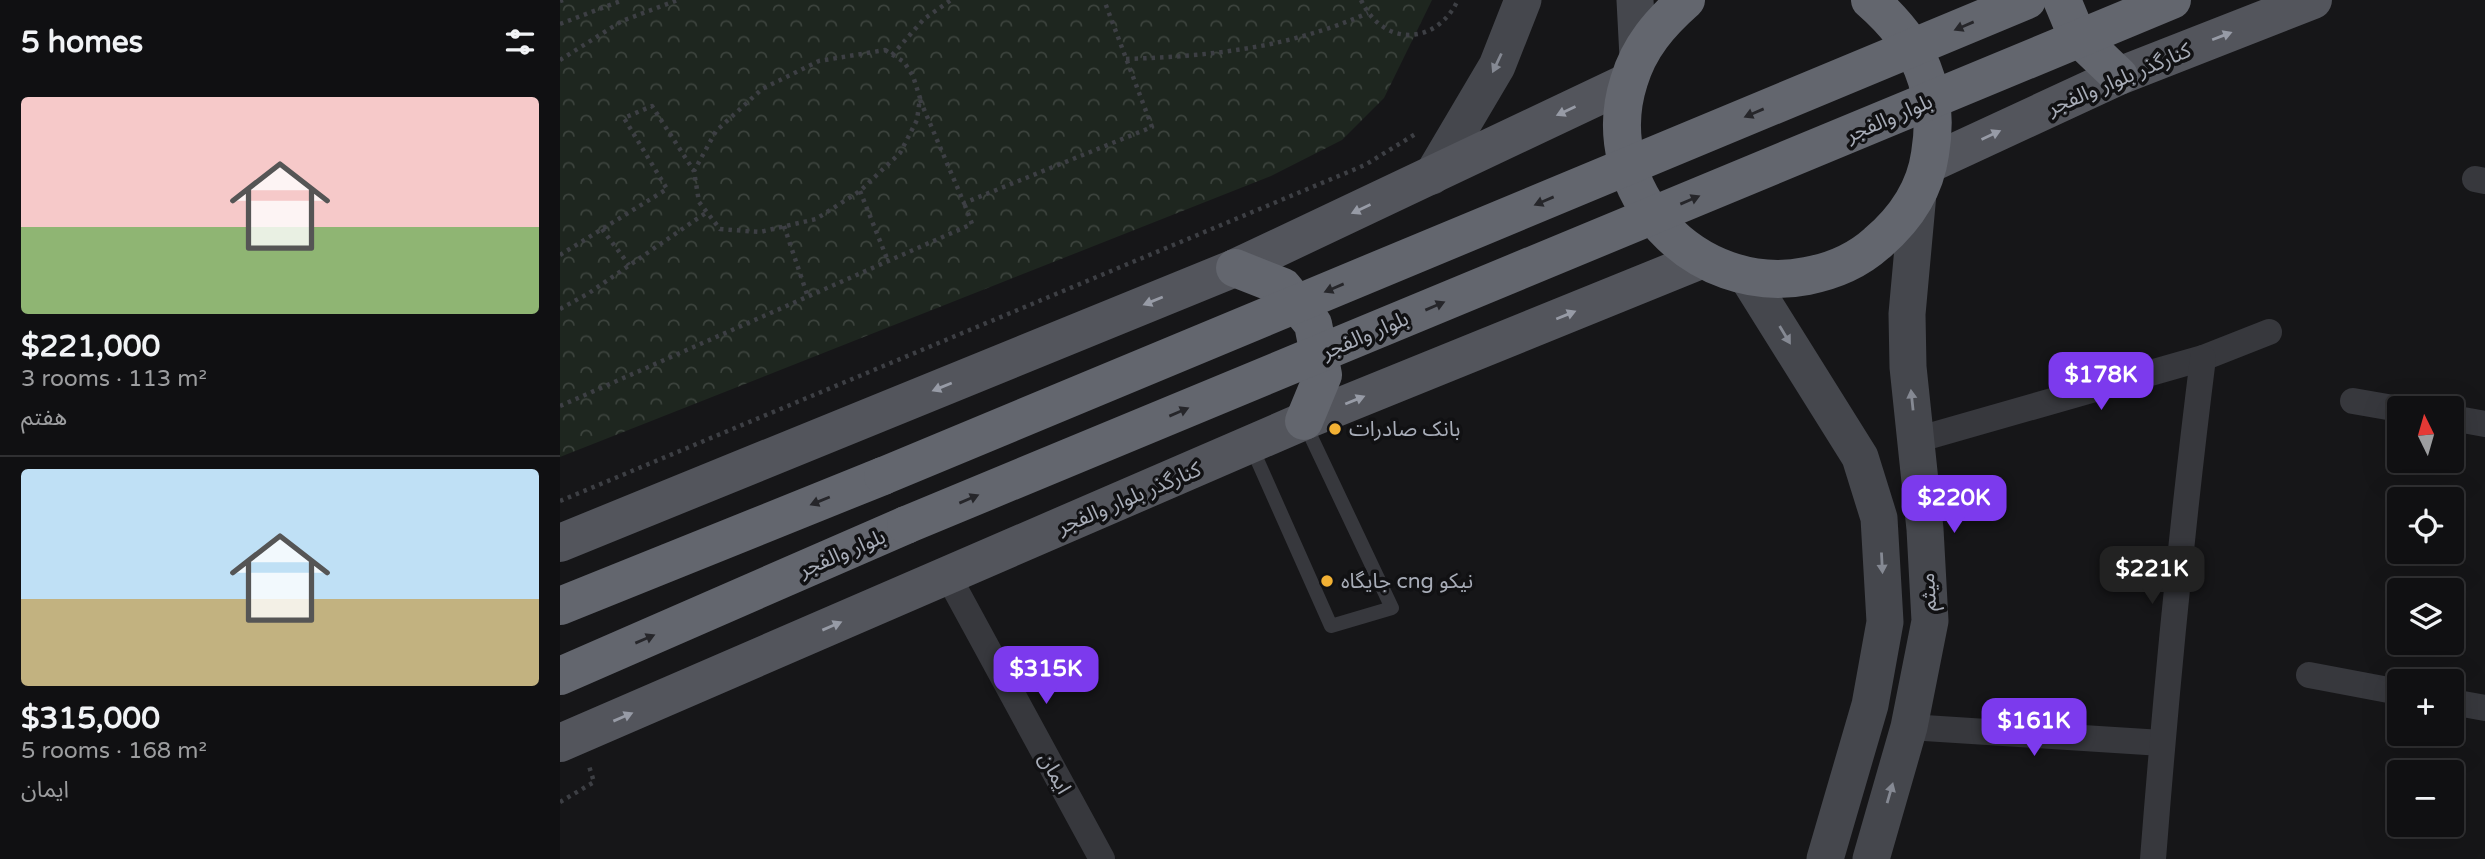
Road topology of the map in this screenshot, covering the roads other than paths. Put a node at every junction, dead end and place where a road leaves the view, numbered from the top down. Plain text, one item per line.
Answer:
1 (1523, 0) edge
2 (1635, 0) edge
3 (1686, 0) edge
4 (1870, 0) edge
5 (2028, 0) edge
6 (2062, 0) edge
7 (2172, 0) edge
8 (2313, 0) edge
9 (1633, 69) junction
10 (2119, 76) junction
11 (1432, 176) junction
12 (1923, 179) junction
13 (1701, 260) junction
14 (1235, 268) junction
15 (1748, 278) junction
16 (2269, 332) dead end
17 (2203, 358) junction
18 (2353, 401) dead end
19 (2387, 407) edge
20 (2464, 420) edge
21 (1304, 421) junction
22 (2485, 424) edge
23 (1916, 440) junction
24 (1250, 445) junction
25 (560, 542) edge
26 (948, 576) junction
27 (560, 606) edge
28 (2309, 675) dead end
29 (560, 676) edge
30 (2387, 690) edge
31 (2464, 704) edge
32 (2485, 708) edge
33 (1909, 727) junction
34 (560, 743) edge
35 (2162, 743) junction
36 (1102, 859) edge
37 (1825, 859) edge
38 (1871, 859) edge
39 (2153, 859) edge

1 -> 11 main road
2 - 9 main road
3 - 9 highway
4 - 12 highway
5 -> 27 highway, bridge
6 - 10 highway
29 -> 7 highway, بلوار والفجر, bridge
10 -> 8 main road, کنارگذر بلوار والفجر
9 -> 11 main road
9 - 13 highway
12 -> 10 main road, کنارگذر بلوار والفجر
11 -> 14 main road
12 - 15 highway
23 -> 12 main road, میثم
13 - 15 highway
21 -> 13 main road, کنارگذر بلوار والفجر
14 - 21 highway
14 -> 25 main road
15 -> 37 main road
16 - 17 street
17 - 23 street
17 - 35 street
18 - 19 street
20 - 22 street
21 - 24 main road, کنارگذر بلوار والفجر
21 - 24 lane
23 - 33 main road, میثم
24 - 26 main road, کنارگذر بلوار والفجر
34 -> 26 main road, کنارگذر بلوار والفجر
26 - 36 street, ایمان
28 - 30 street
31 - 32 street
33 - 35 street
38 -> 33 main road, میثم
35 - 39 street

